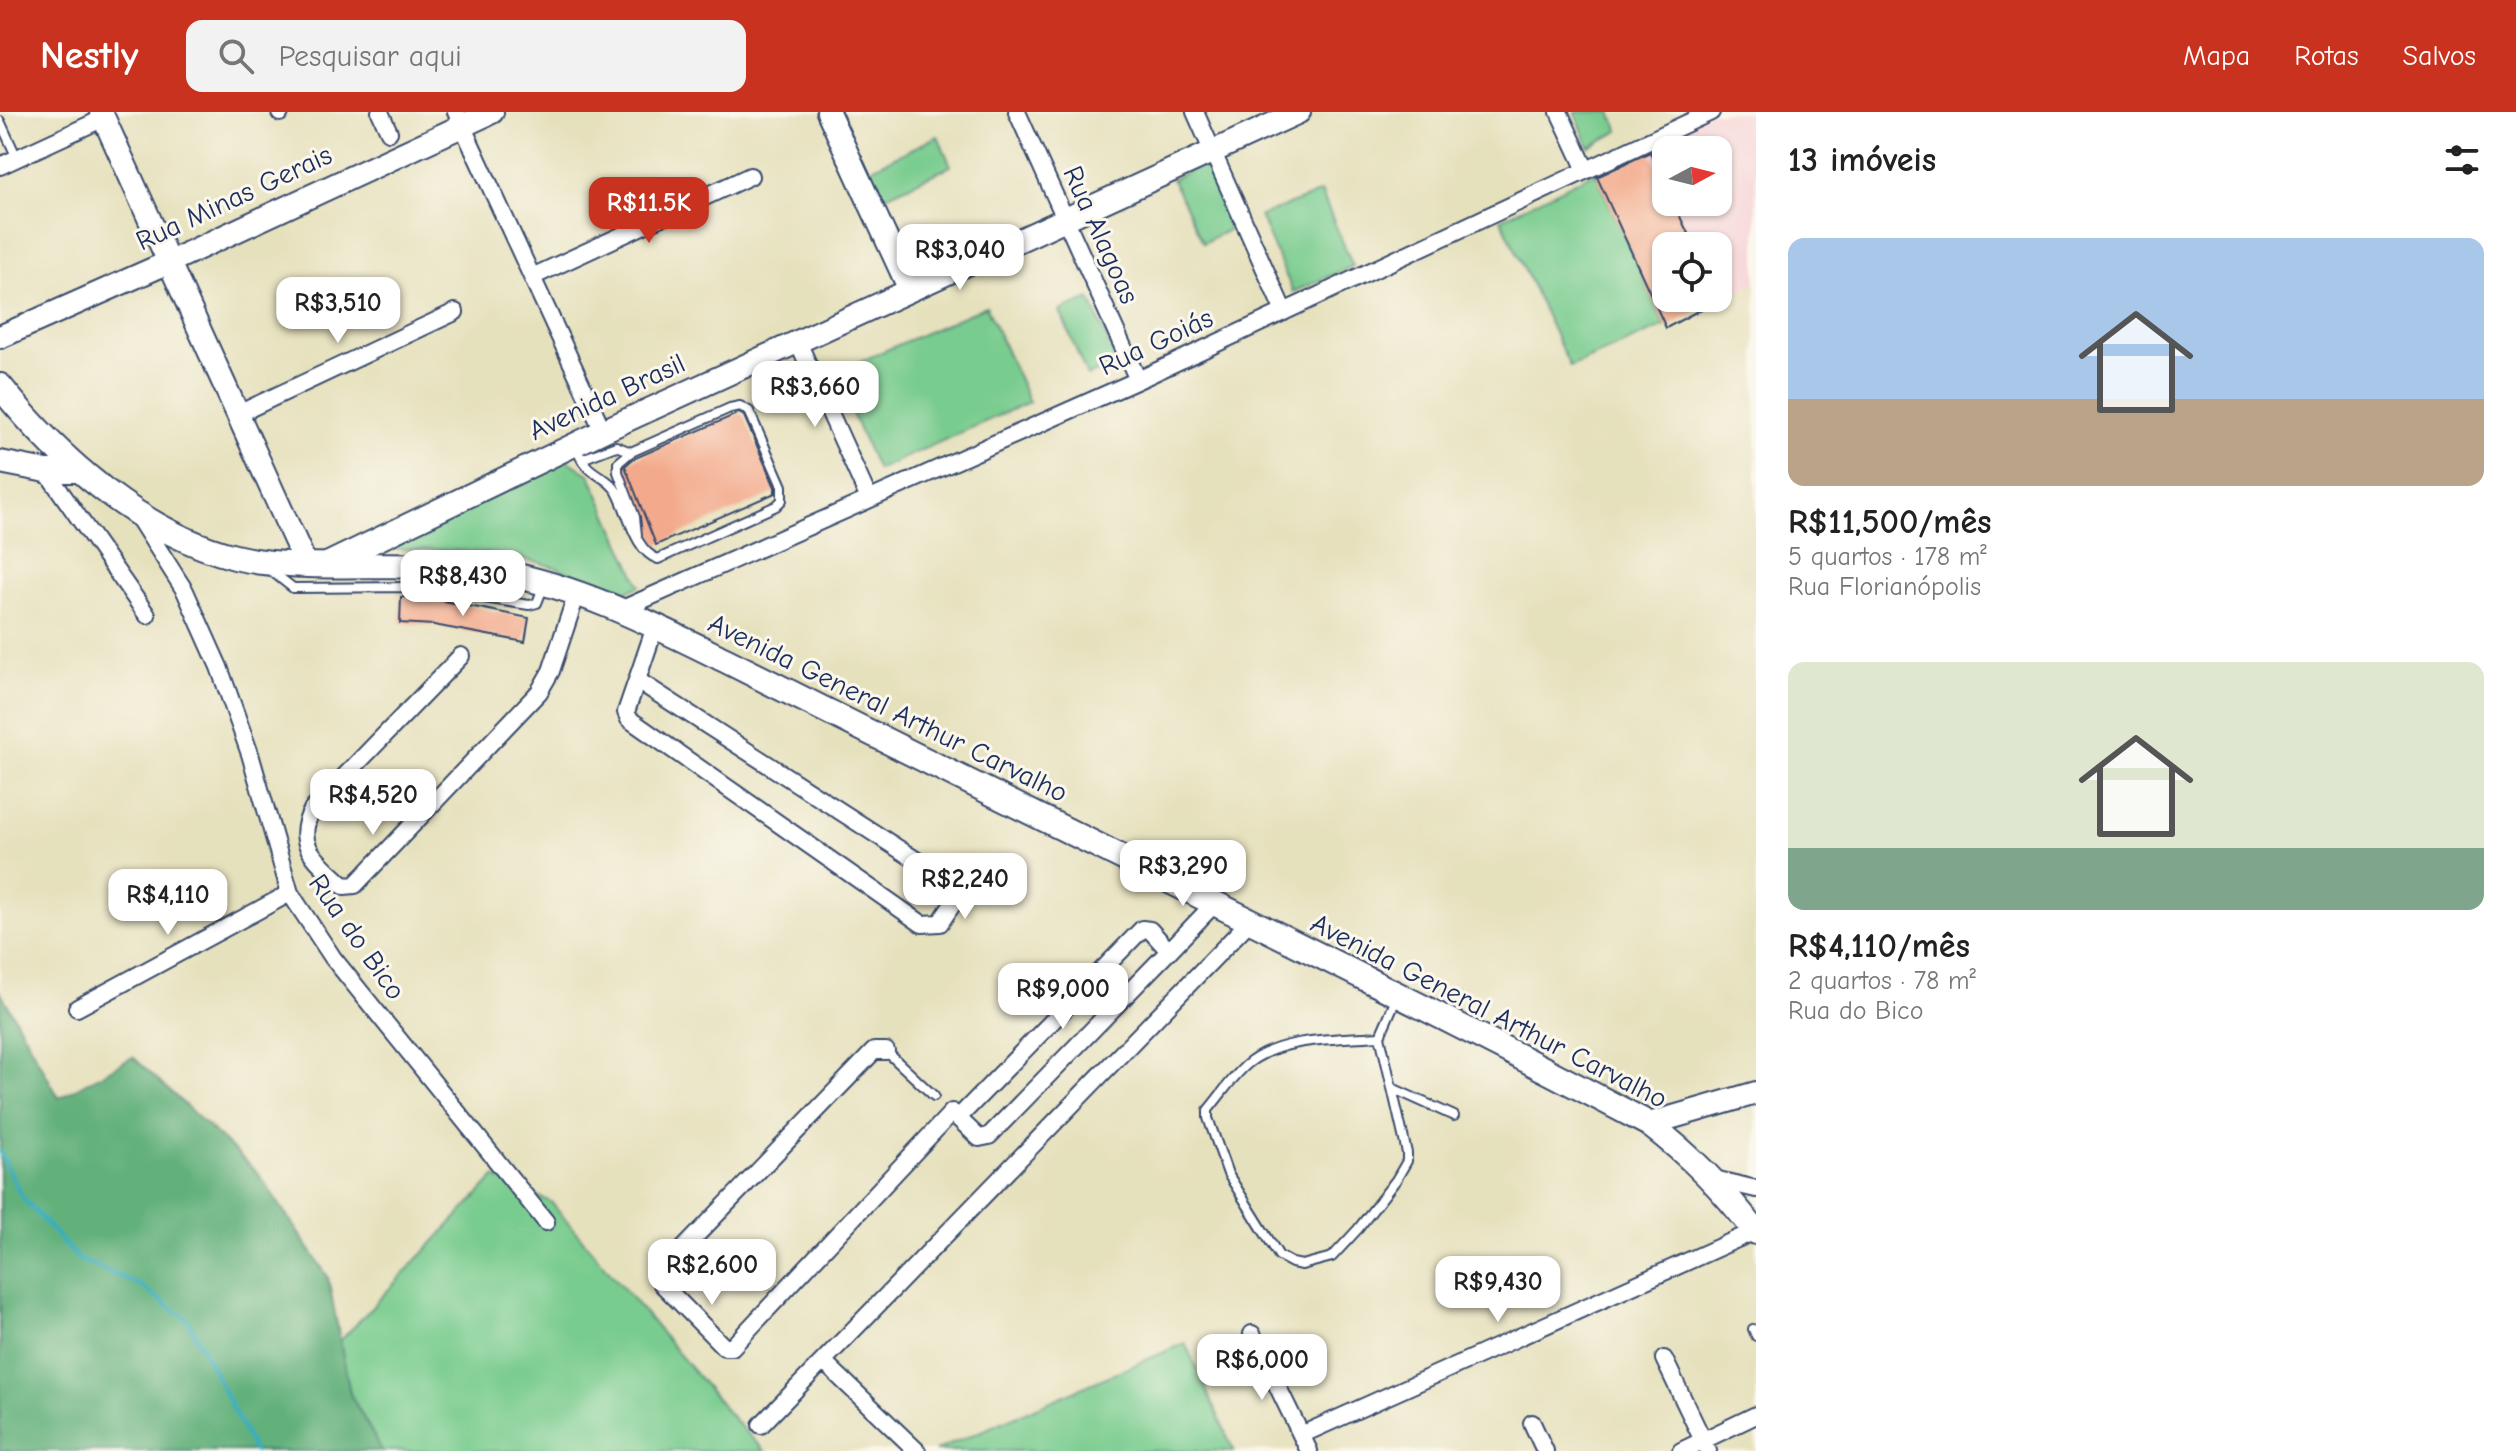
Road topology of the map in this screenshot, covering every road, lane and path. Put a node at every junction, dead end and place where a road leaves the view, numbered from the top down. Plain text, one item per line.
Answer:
1 (380, 112) edge
2 (492, 112) edge
3 (828, 112) edge
4 (1017, 112) edge
5 (1195, 112) edge
6 (1299, 112) edge
7 (1559, 112) edge
8 (1711, 112) edge
9 (102, 115) edge
10 (459, 119) edge
11 (0, 121) edge
12 (389, 132) dead end
13 (1213, 152) junction
14 (17, 158) junction
15 (0, 166) edge
16 (1586, 170) junction
17 (750, 176) dead end
18 (1065, 219) junction
19 (169, 262) junction
20 (532, 277) junction
21 (910, 290) junction
22 (455, 312) dead end
23 (1284, 312) junction
24 (0, 337) edge
25 (798, 342) junction
26 (1138, 380) junction
27 (0, 386) edge
28 (238, 414) junction
29 (603, 431) junction
30 (578, 452) junction
31 (631, 452) junction
32 (0, 462) edge
33 (45, 464) junction
34 (869, 499) junction
35 (135, 513) junction
36 (637, 535) junction
37 (379, 539) junction
38 (260, 561) junction
39 (315, 565) junction
40 (376, 565) junction
41 (544, 584) junction
42 (577, 593) junction
43 (618, 611) junction
44 (147, 615) dead end
45 (655, 627) junction
46 (461, 656) dead end
47 (637, 680) junction
48 (290, 893) junction
49 (1215, 903) junction
50 (1250, 921) junction
51 (1169, 951) junction
52 (1397, 996) junction
53 (77, 1008) dead end
54 (1380, 1036) junction
55 (886, 1051) joint
56 (1392, 1088) junction
57 (1756, 1093) edge
58 (934, 1096) dead end
59 (952, 1112) dead end
60 (1454, 1116) dead end
61 (1649, 1124) junction
62 (1714, 1179) junction
63 (1756, 1189) edge
64 (546, 1222) dead end
65 (1755, 1231) edge
66 (1252, 1334) dead end
67 (1664, 1359) dead end
68 (823, 1361) junction
69 (1756, 1415) edge
70 (1532, 1423) dead end
71 (761, 1425) dead end
72 (1305, 1443) edge
73 (1705, 1446) edge
74 (917, 1451) edge
75 (1545, 1451) edge
76 (1681, 1451) edge

1 - 12 street
2 - 10 main road, Rua Minas Gerais
3 - 21 main road
4 - 18 street, Rua Alagoas
5 - 13 street
6 - 13 main road, Avenida Brasil
7 - 16 street
8 - 16 street, Rua Goiás
9 - 14 street
9 - 19 main road
10 - 19 main road, Rua Minas Gerais
10 - 20 street
11 - 14 lane
13 - 18 main road, Avenida Brasil
13 - 23 street
14 - 15 street
16 - 23 street, Rua Goiás
17 - 20 street
18 - 21 main road, Avenida Brasil
18 - 26 street, Rua Alagoas
19 - 24 main road, Rua Minas Gerais
19 - 28 main road
20 - 29 street
21 - 25 main road, Avenida Brasil
22 - 28 street
23 - 26 street, Rua Goiás
25 - 29 main road, Avenida Brasil
25 - 34 street
26 - 34 street, Rua Goiás
27 - 33 main road, Avenida General Arthur Carvalho
28 - 39 main road
29 - 30 main road, Avenida Brasil
30 - 31 lane
30 - 36 lane
30 - 37 main road, Avenida Brasil
31 - 36 lane
31 - 36 lane
32 - 33 main road
33 - 35 main road, Avenida General Arthur Carvalho
33 - 44 street
34 - 43 street, Rua Goiás
35 - 38 main road, Avenida General Arthur Carvalho
35 - 48 street, Rua do Bico
37 - 39 main road, Avenida Brasil
37 - 40 main road
38 - 39 main road, Avenida General Arthur Carvalho
38 - 41 lane
39 - 40 main road, Avenida General Arthur Carvalho
40 - 41 main road, Avenida General Arthur Carvalho
41 - 42 main road, Avenida General Arthur Carvalho
42 - 43 main road, Avenida General Arthur Carvalho
42 - 46 street
43 - 45 main road, Avenida General Arthur Carvalho
45 - 47 street
45 - 49 main road, Avenida General Arthur Carvalho
47 - 47 street
48 - 53 street
48 - 64 street, Rua do Bico
49 - 50 main road, Avenida General Arthur Carvalho
49 - 51 street
50 - 52 main road, Avenida General Arthur Carvalho
50 - 68 street
51 - 51 street
52 - 54 lane
52 - 61 main road, Avenida General Arthur Carvalho
54 - 56 lane
54 - 56 lane
55 - 58 lane
55 - 59 street
56 - 60 lane
57 - 61 main road
61 - 62 main road, Avenida General Arthur Carvalho
62 - 63 street
62 - 65 main road, Avenida General Arthur Carvalho
65 - 72 street
66 - 72 street
67 - 73 street
68 - 71 street
68 - 74 street
69 - 73 street
70 - 75 street
73 - 76 street

